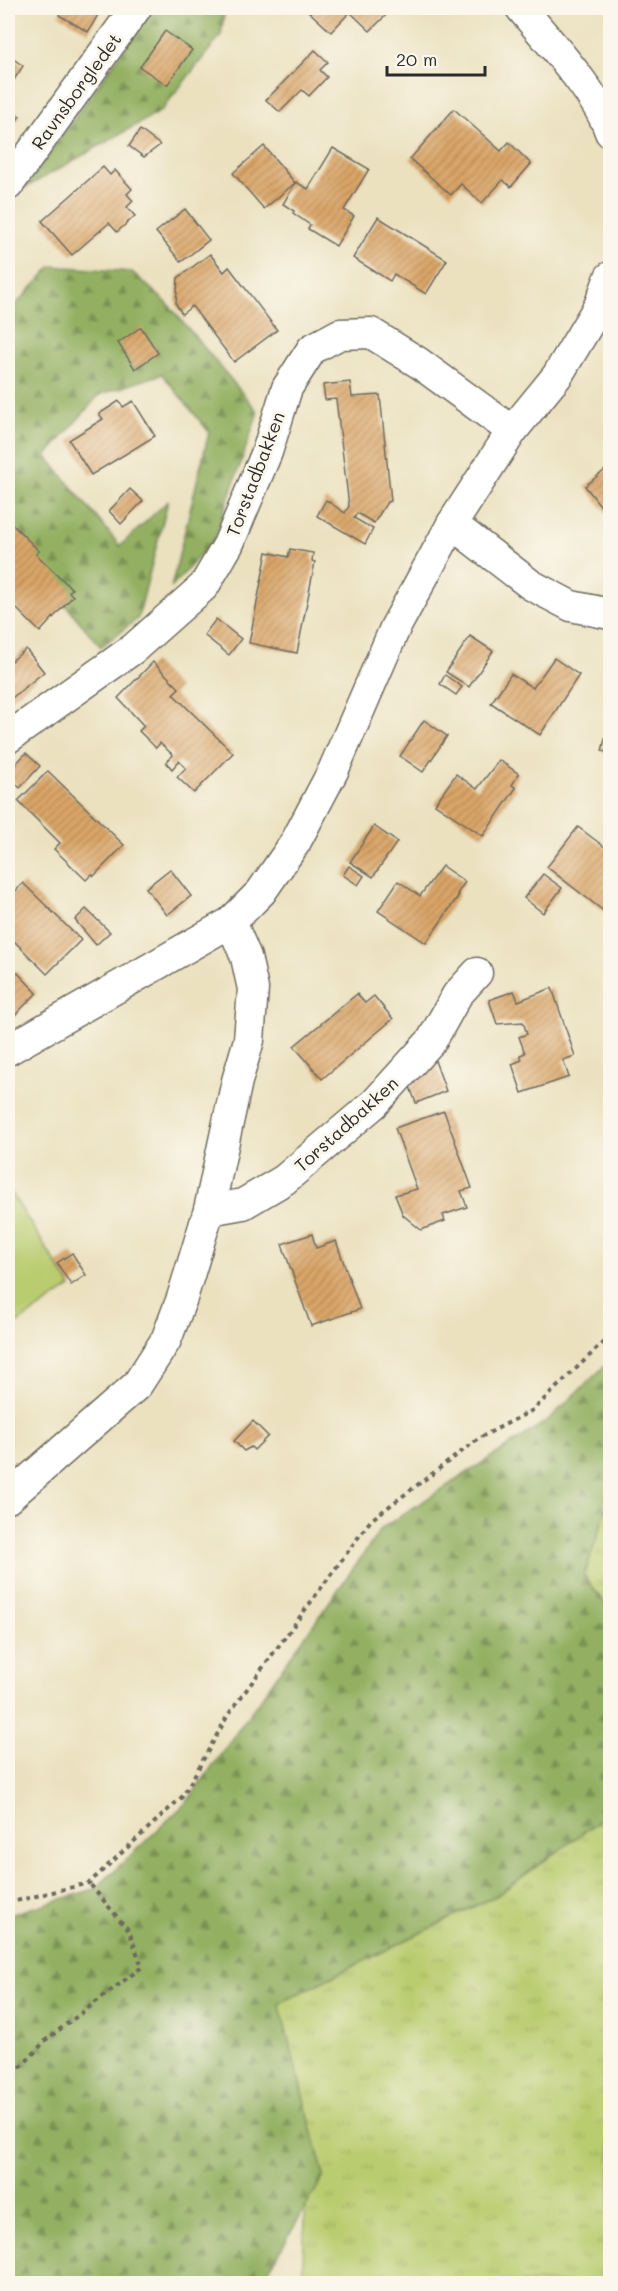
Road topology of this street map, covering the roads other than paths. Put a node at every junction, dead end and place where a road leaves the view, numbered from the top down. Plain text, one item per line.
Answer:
1 (136, 8) edge
2 (521, 8) edge
3 (610, 132) edge
4 (11, 180) edge
5 (610, 278) edge
6 (512, 430) junction
7 (452, 524) junction
8 (610, 614) edge
9 (8, 738) edge
10 (231, 922) junction
11 (477, 973) dead end
12 (8, 1050) edge
13 (209, 1210) junction
14 (8, 1498) edge

1 - 4 street, Ravnsborgledet
2 - 3 street
5 - 6 street
6 - 7 street
6 - 9 street, Torstadbakken
7 - 8 street
7 - 10 street
10 - 12 street
10 - 13 street
11 - 13 street, Torstadbakken
13 - 14 street

